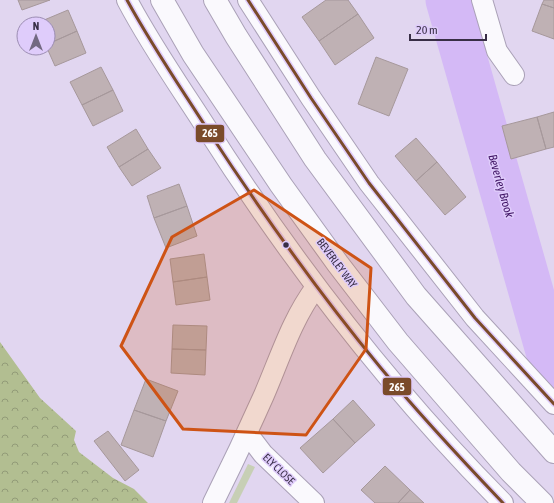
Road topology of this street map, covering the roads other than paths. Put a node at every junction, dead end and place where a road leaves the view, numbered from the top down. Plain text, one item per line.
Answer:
1 (127, 0) edge
2 (162, 0) edge
3 (215, 0) edge
4 (248, 0) edge
5 (482, 0) edge
6 (514, 75) dead end
7 (316, 287) junction
8 (554, 404) edge
9 (247, 433) junction
10 (554, 452) edge
11 (213, 503) edge
12 (314, 503) edge
13 (503, 503) edge
14 (542, 503) edge

1 - 7 street
2 - 14 highway, BEVERLEY WAY
3 - 10 highway
4 - 8 street
5 - 6 street
7 - 9 street
7 - 13 street
9 - 11 street
9 - 12 street, ELY CLOSE

